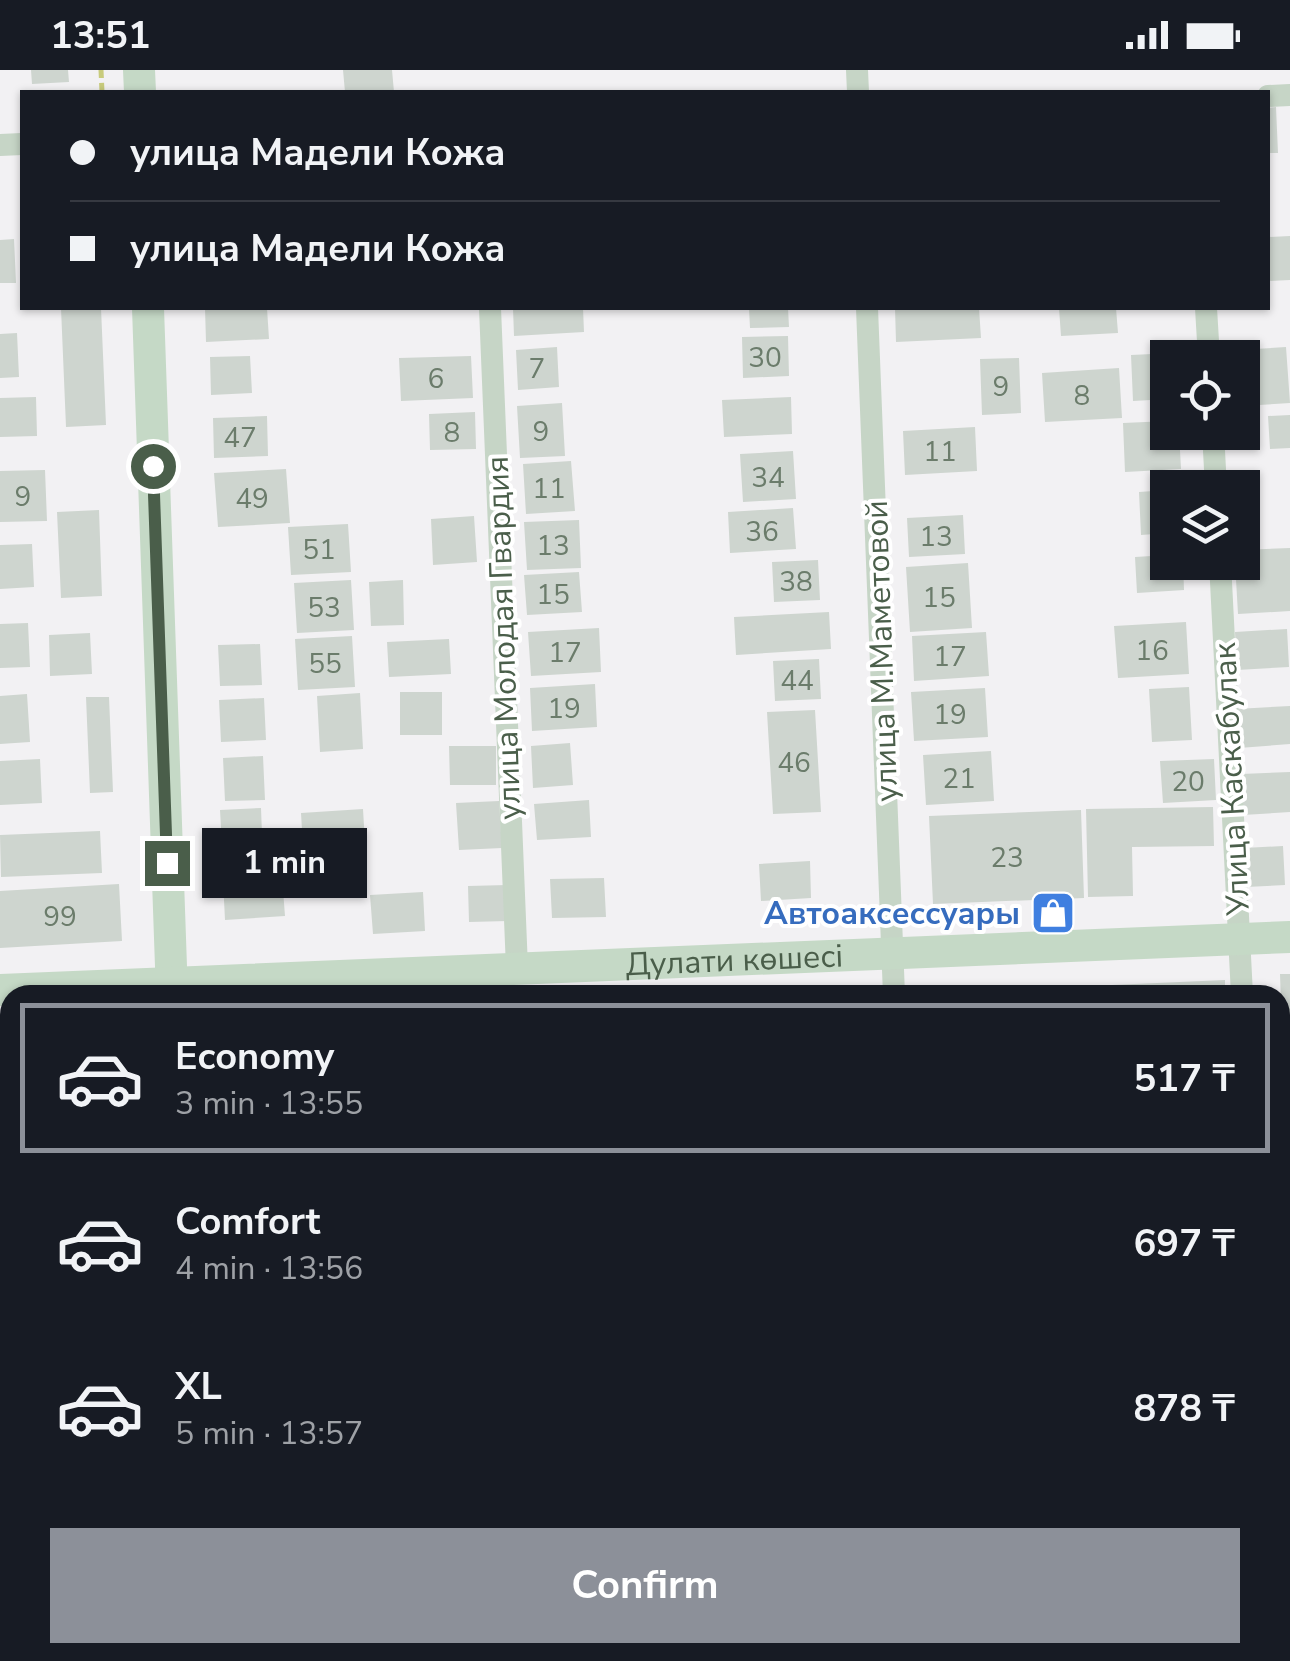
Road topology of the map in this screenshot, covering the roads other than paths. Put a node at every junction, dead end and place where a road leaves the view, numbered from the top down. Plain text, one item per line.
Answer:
1 (148, 310) edge
2 (490, 310) edge
3 (867, 310) edge
4 (1206, 310) edge
5 (1208, 340) edge
6 (1221, 580) edge
7 (1290, 937) edge
8 (1240, 939) junction
9 (894, 953) junction
10 (517, 968) junction
11 (172, 985) edge
12 (224, 985) edge
13 (894, 985) edge
14 (1242, 985) edge

1 - 11 main road
2 - 10 street, улица Молодая Гвардия
3 - 9 street, улица М.Маметовой
4 - 5 street
6 - 8 street, Улица Каскабулак
7 - 8 main road, Дулати көшесі
8 - 9 main road, Дулати көшесі
8 - 14 street, Улица Каскабулак
9 - 10 main road, Дулати көшесі
9 - 13 street, улица М.Маметовой
10 - 12 main road, Дулати көшесі

